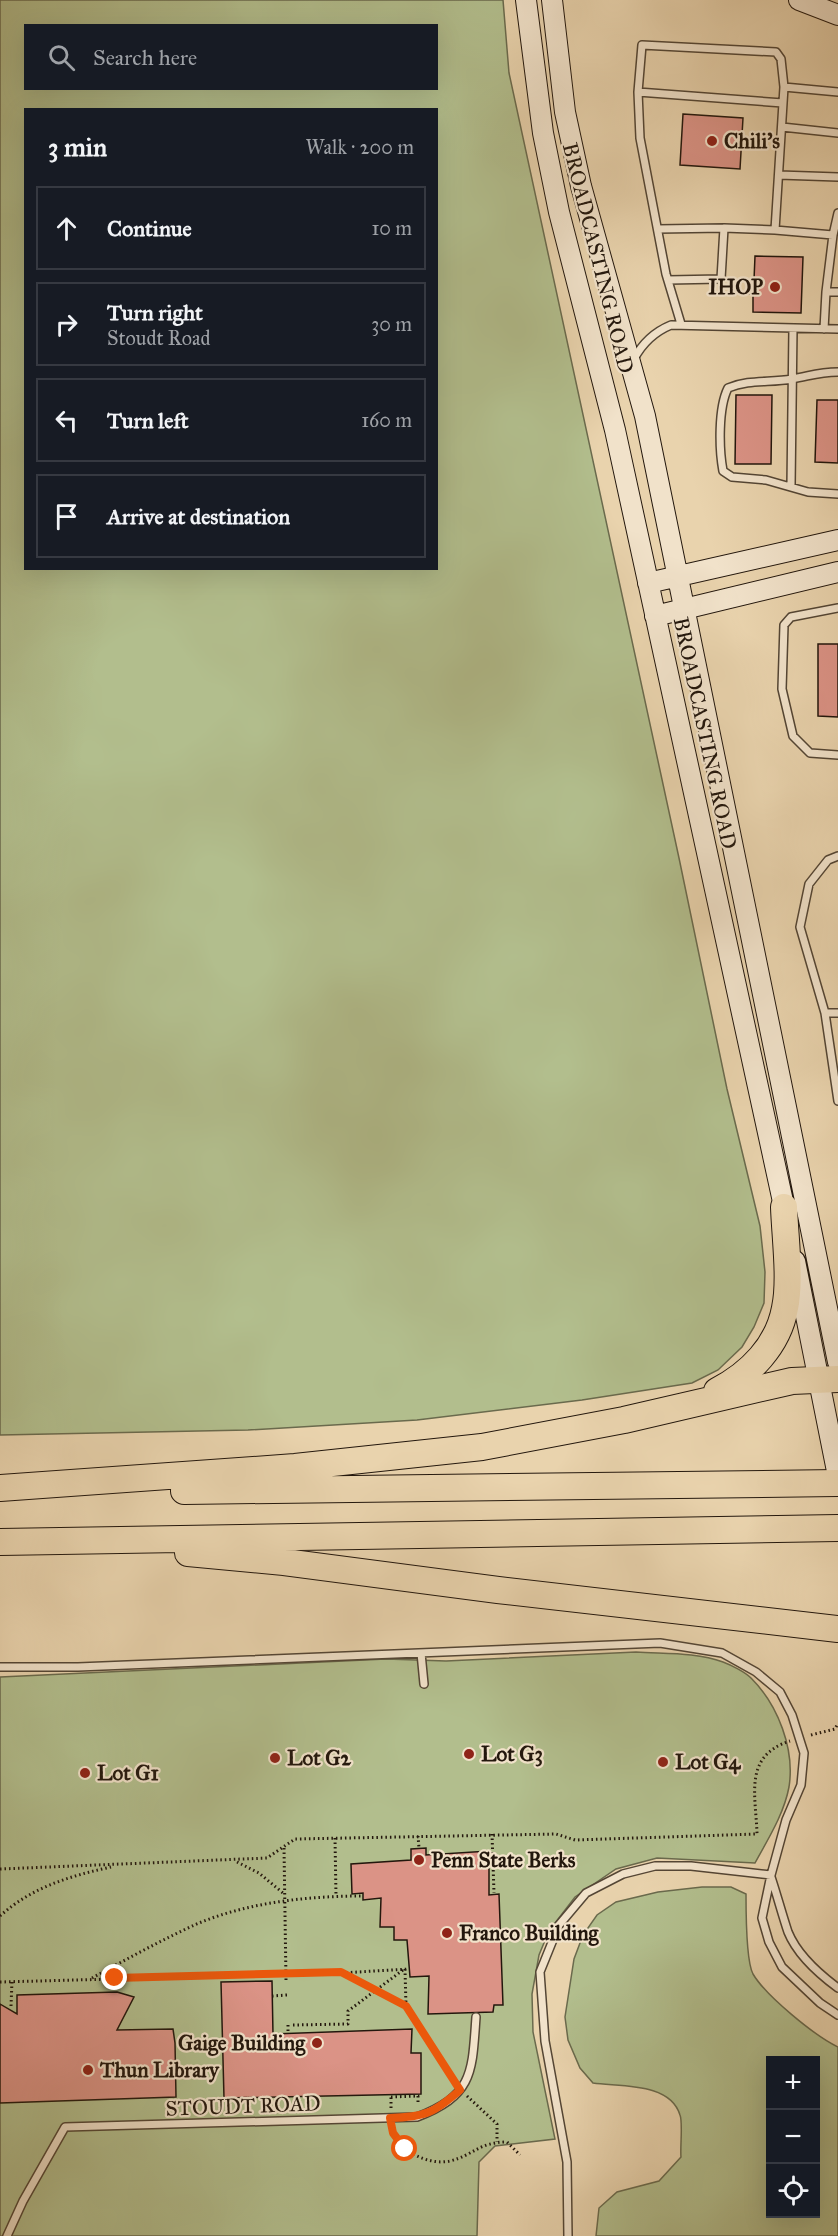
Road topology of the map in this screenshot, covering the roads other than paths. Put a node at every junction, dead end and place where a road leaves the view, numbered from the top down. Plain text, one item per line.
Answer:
1 (526, 0) edge
2 (552, 0) edge
3 (799, 0) edge
4 (838, 15) edge
5 (784, 87) junction
6 (638, 92) junction
7 (838, 92) edge
8 (783, 103) junction
9 (782, 127) junction
10 (838, 133) edge
11 (779, 175) junction
12 (838, 177) edge
13 (838, 213) edge
14 (724, 228) junction
15 (657, 229) junction
16 (775, 230) junction
17 (833, 236) junction
18 (668, 280) junction
19 (826, 291) junction
20 (838, 292) edge
21 (681, 324) junction
22 (793, 328) junction
23 (824, 329) junction
24 (838, 329) edge
25 (838, 372) edge
26 (633, 374) junction
27 (793, 379) junction
28 (790, 486) junction
29 (838, 494) edge
30 (838, 540) edge
31 (838, 572) edge
32 (678, 576) junction
33 (648, 583) junction
34 (838, 608) edge
35 (685, 610) junction
36 (655, 616) junction
37 (838, 755) edge
38 (838, 856) edge
39 (825, 1013) junction
40 (838, 1013) edge
41 (838, 1101) edge
42 (784, 1207) junction
43 (838, 1362) edge
44 (829, 1379) edge
45 (692, 1404) junction
46 (833, 1481) edge
47 (0, 1488) edge
48 (0, 1493) edge
49 (835, 1528) edge
50 (12, 1541) edge
51 (838, 1629) edge
52 (421, 1653) junction
53 (0, 1667) edge
54 (424, 1684) dead end
55 (771, 1875) junction
56 (838, 1988) edge
57 (838, 2015) edge
58 (476, 2016) dead end
59 (7, 2236) edge
60 (568, 2236) edge

1 - 33 main road, BROADCASTING ROAD
2 - 26 main road, BROADCASTING ROAD
3 - 4 main road
5 - 6 lane
5 - 7 lane
5 - 8 lane
6 - 8 lane
6 - 15 lane
8 - 9 lane
9 - 10 lane
9 - 11 lane
11 - 12 lane
11 - 16 lane
13 - 17 lane
14 - 15 lane
14 - 16 lane
14 - 18 lane
15 - 18 lane
16 - 17 lane
17 - 19 lane
18 - 21 lane
19 - 20 lane
19 - 23 lane
21 - 22 lane
21 - 26 lane
22 - 23 lane
22 - 27 lane
23 - 24 lane
25 - 27 lane
26 - 32 main road, BROADCASTING ROAD
27 - 28 lane
27 - 28 lane
28 - 29 lane
30 - 32 main road
31 - 35 main road
32 - 33 main road
32 - 35 main road, BROADCASTING ROAD
33 - 36 main road, BROADCASTING ROAD
34 - 37 lane
35 - 36 main road
35 - 43 main road, BROADCASTING ROAD
36 - 42 main road, BROADCASTING ROAD
38 - 39 lane
39 - 40 lane
39 - 41 lane
42 - 44 main road, BROADCASTING ROAD
42 - 45 highway
44 - 45 highway
44 - 46 main road, BROADCASTING ROAD
45 - 47 highway
46 - 48 highway
49 - 50 highway
50 - 51 highway
52 - 53 lane
52 - 54 lane
52 - 55 lane
55 - 56 lane
55 - 57 lane
55 - 60 lane
58 - 59 lane, STOUDT ROAD

